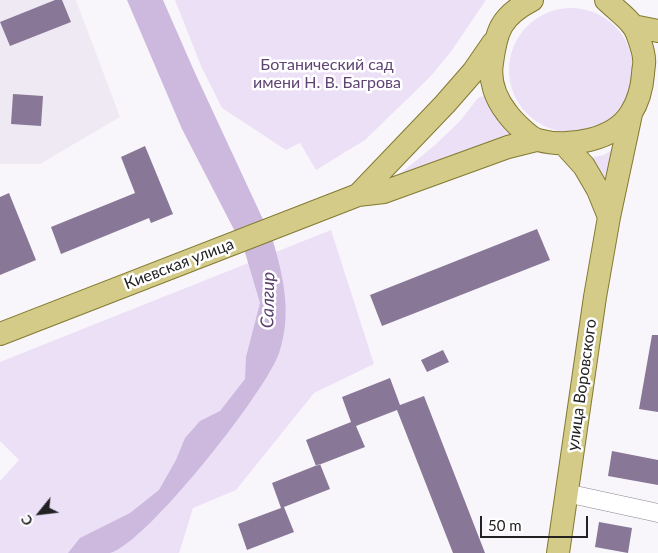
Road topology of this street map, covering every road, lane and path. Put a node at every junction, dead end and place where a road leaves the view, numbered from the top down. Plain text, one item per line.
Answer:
1 (606, 0) edge
2 (523, 3) edge
3 (634, 26) junction
4 (658, 32) edge
5 (495, 41) junction
6 (658, 70) edge
7 (642, 87) junction
8 (630, 114) junction
9 (536, 140) junction
10 (564, 144) junction
11 (358, 195) junction
12 (609, 217) junction
13 (0, 334) edge
14 (566, 493) junction
15 (658, 512) edge
16 (558, 553) edge

1 - 3 main road
2 - 5 main road
3 - 4 main road
3 - 7 main road
5 - 9 main road
5 - 11 main road, Киевская улица
6 - 7 main road
7 - 8 main road
8 - 10 main road
8 - 12 main road, улица Воровского
9 - 10 main road
9 - 11 main road, Киевская улица
10 - 12 main road
11 - 13 main road, Киевская улица
12 - 14 main road, улица Воровского
14 - 15 street
14 - 16 main road, улица Воровского

